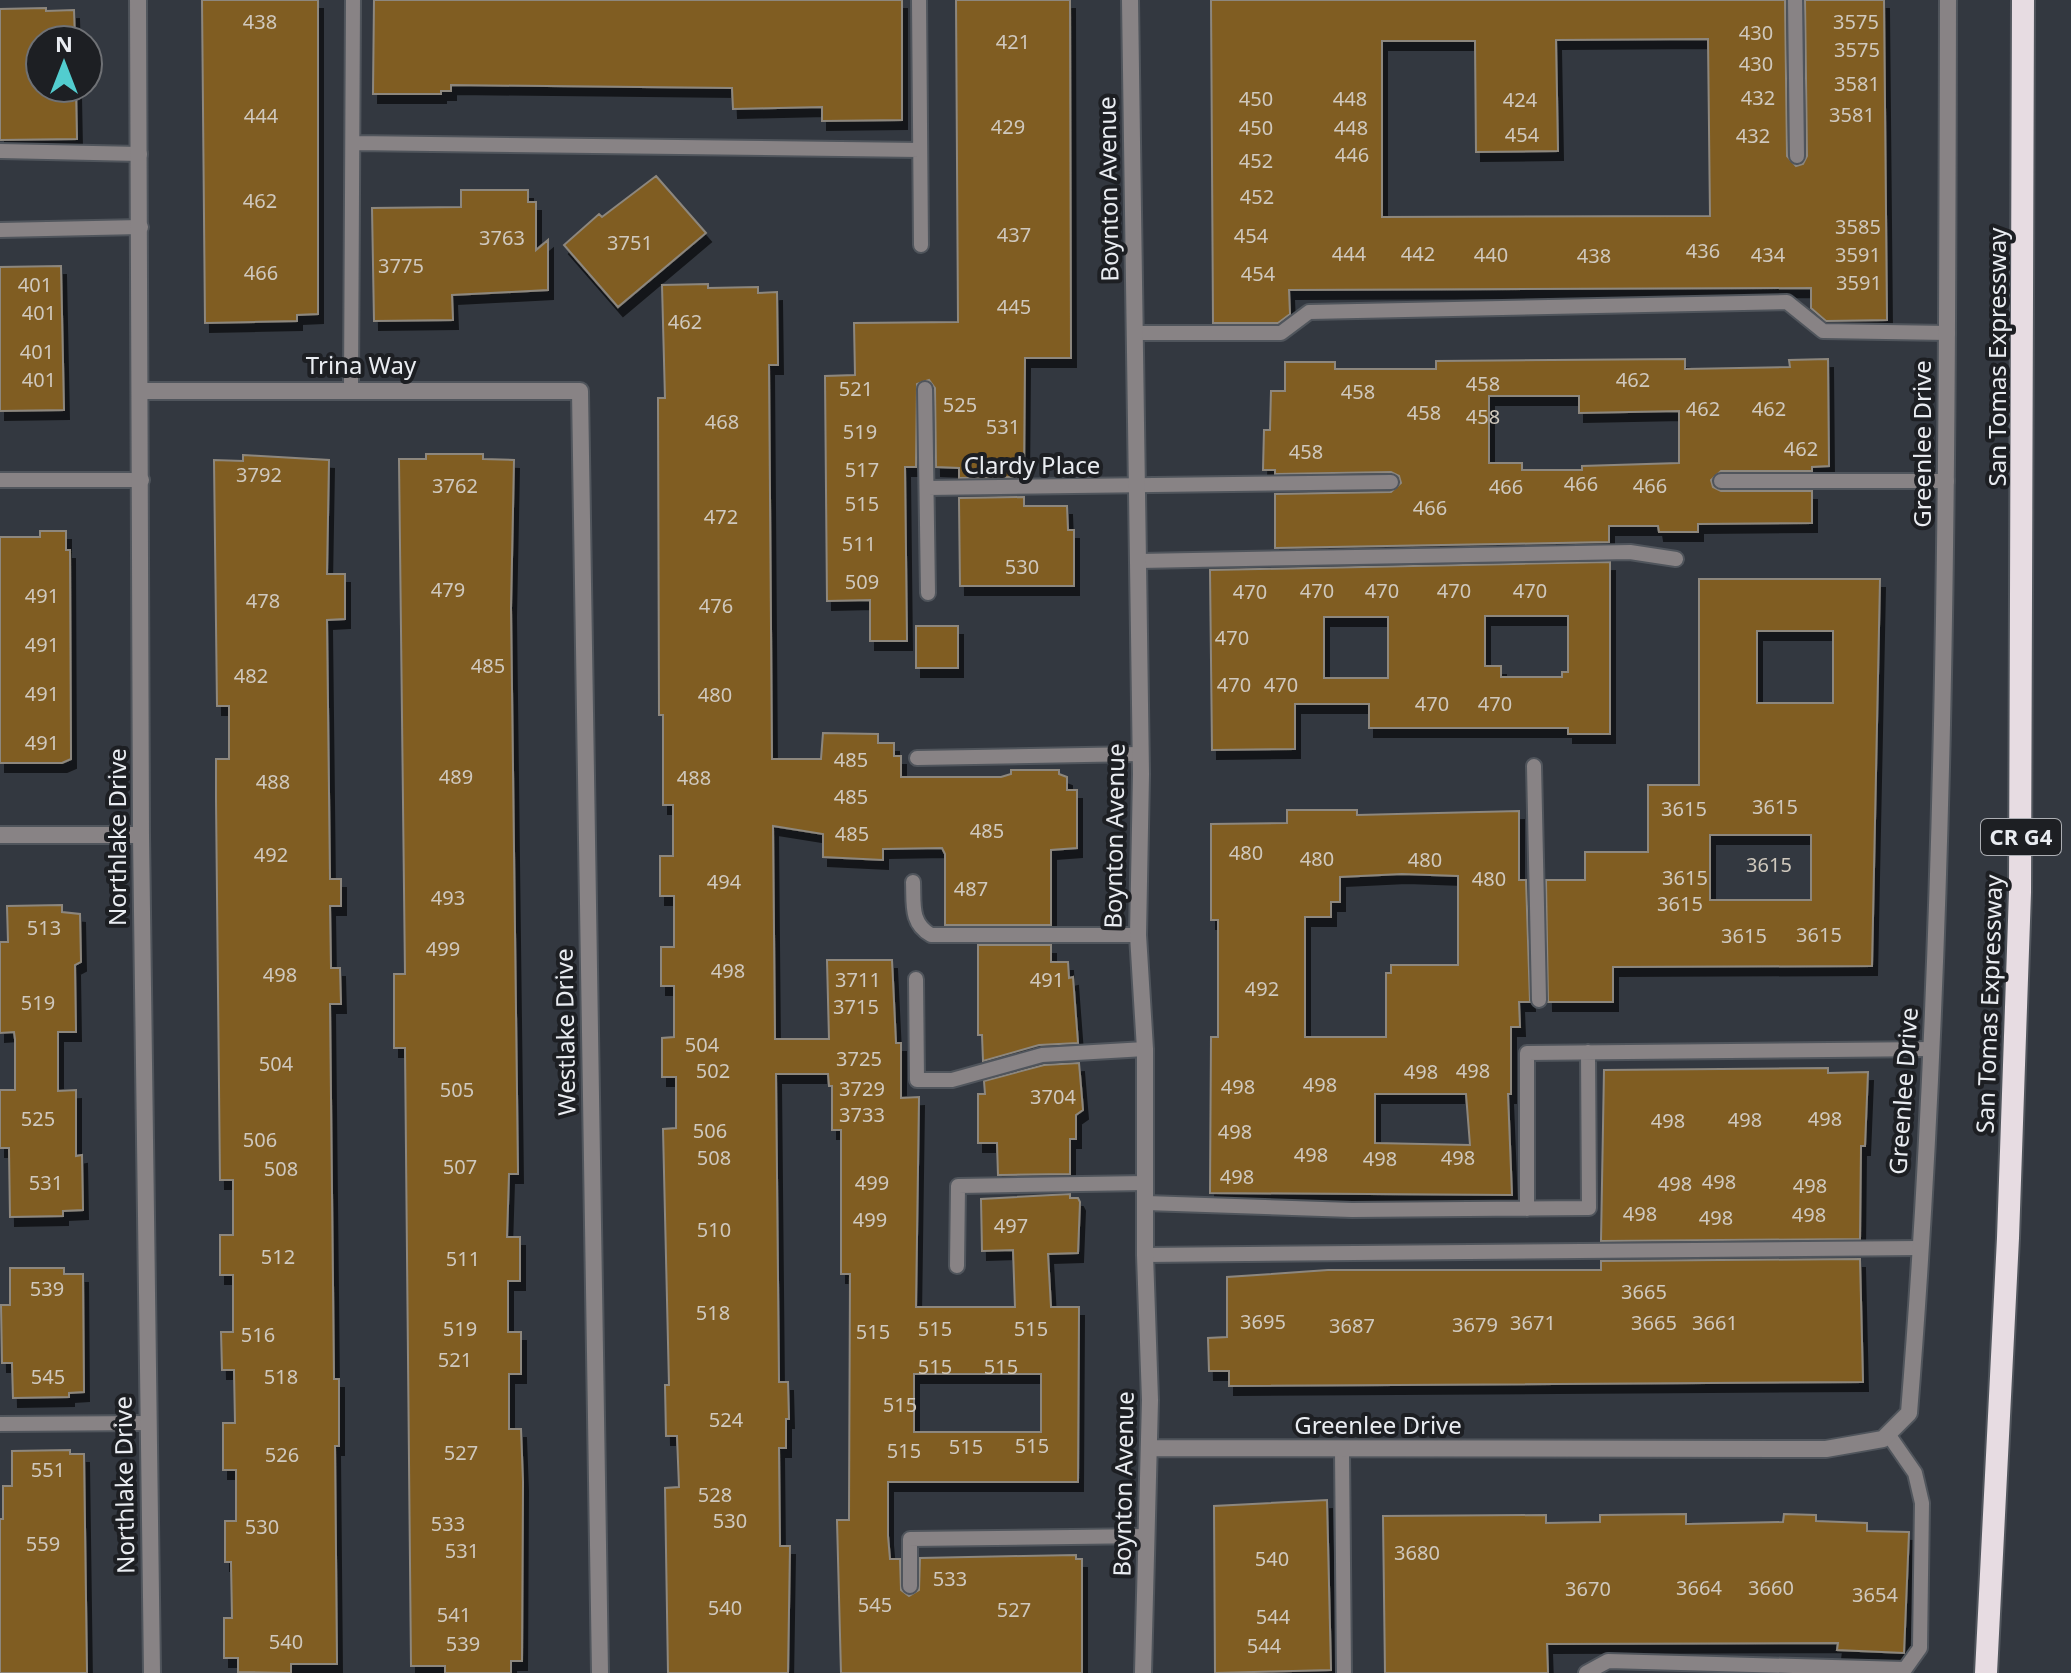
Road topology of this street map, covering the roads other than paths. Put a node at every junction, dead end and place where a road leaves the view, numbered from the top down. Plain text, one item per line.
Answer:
1 (138, 0) edge
2 (353, 0) edge
3 (919, 0) edge
4 (1130, 0) edge
5 (1795, 0) edge
6 (1948, 0) edge
7 (2023, 0) edge
8 (354, 143) junction
9 (920, 150) junction
10 (0, 151) edge
11 (140, 154) junction
12 (1797, 156) dead end
13 (141, 227) junction
14 (0, 230) edge
15 (921, 245) dead end
16 (1136, 333) junction
17 (1948, 333) junction
18 (351, 389) junction
19 (925, 389) dead end
20 (142, 391) junction
21 (580, 391) joint
22 (0, 480) edge
23 (142, 480) junction
24 (1721, 481) dead end
25 (1947, 481) junction
26 (1391, 482) dead end
27 (1138, 487) junction
28 (927, 488) junction
29 (1676, 559) dead end
30 (1139, 561) junction
31 (928, 593) dead end
32 (1140, 754) junction
33 (917, 758) dead end
34 (1534, 766) dead end
35 (0, 835) edge
36 (141, 835) junction
37 (913, 882) dead end
38 (1138, 935) junction
39 (916, 979) dead end
40 (1539, 1000) dead end
41 (1145, 1049) junction
42 (1932, 1049) junction
43 (1588, 1052) junction
44 (1146, 1183) junction
45 (1146, 1203) junction
46 (1527, 1209) junction
47 (1919, 1248) junction
48 (1145, 1255) junction
49 (957, 1266) dead end
50 (149, 1423) junction
51 (0, 1424) edge
52 (1888, 1434) junction
53 (1149, 1448) junction
54 (1342, 1451) junction
55 (1147, 1536) junction
56 (910, 1586) dead end
57 (152, 1673) edge
58 (600, 1673) edge
59 (1143, 1673) edge
60 (1344, 1673) edge
61 (1586, 1673) edge
62 (1986, 1673) edge

1 - 11 street, Northlake Drive
2 - 8 lane
3 - 9 lane
4 - 16 street, Boynton Avenue
5 - 12 lane
6 - 17 street, Greenlee Drive
7 - 62 highway, San Tomas Expressway / CR G4
8 - 9 lane
8 - 18 lane
9 - 15 lane
10 - 11 lane
11 - 13 street, Northlake Drive
13 - 14 lane
13 - 20 street, Northlake Drive
16 - 17 lane
16 - 27 street, Boynton Avenue
17 - 25 street, Greenlee Drive
18 - 20 street, Trina Way
18 - 21 street, Trina Way
19 - 28 lane
20 - 23 street, Northlake Drive
21 - 58 street, Westlake Drive
22 - 23 lane
23 - 36 street, Northlake Drive
24 - 25 lane
25 - 42 street, Greenlee Drive
26 - 27 lane, Clardy Place
27 - 28 lane, Clardy Place
27 - 30 street, Boynton Avenue
28 - 31 lane
29 - 30 lane
30 - 32 street, Boynton Avenue
32 - 33 lane
32 - 38 street, Boynton Avenue
34 - 40 lane
35 - 36 street
36 - 50 street, Northlake Drive
37 - 38 lane
38 - 41 street, Boynton Avenue
39 - 41 lane
41 - 44 street, Boynton Avenue
42 - 43 lane
42 - 47 street, Greenlee Drive
43 - 46 lane
43 - 46 lane
44 - 45 street, Boynton Avenue
44 - 49 lane
45 - 46 lane
45 - 48 street, Boynton Avenue
47 - 48 lane
47 - 52 street, Greenlee Drive
48 - 53 street, Boynton Avenue
50 - 51 lane
50 - 57 street, Northlake Drive
52 - 54 street, Greenlee Drive
52 - 61 lane
53 - 54 street, Greenlee Drive
53 - 55 street, Boynton Avenue
54 - 60 lane
55 - 56 lane
55 - 59 street, Boynton Avenue

